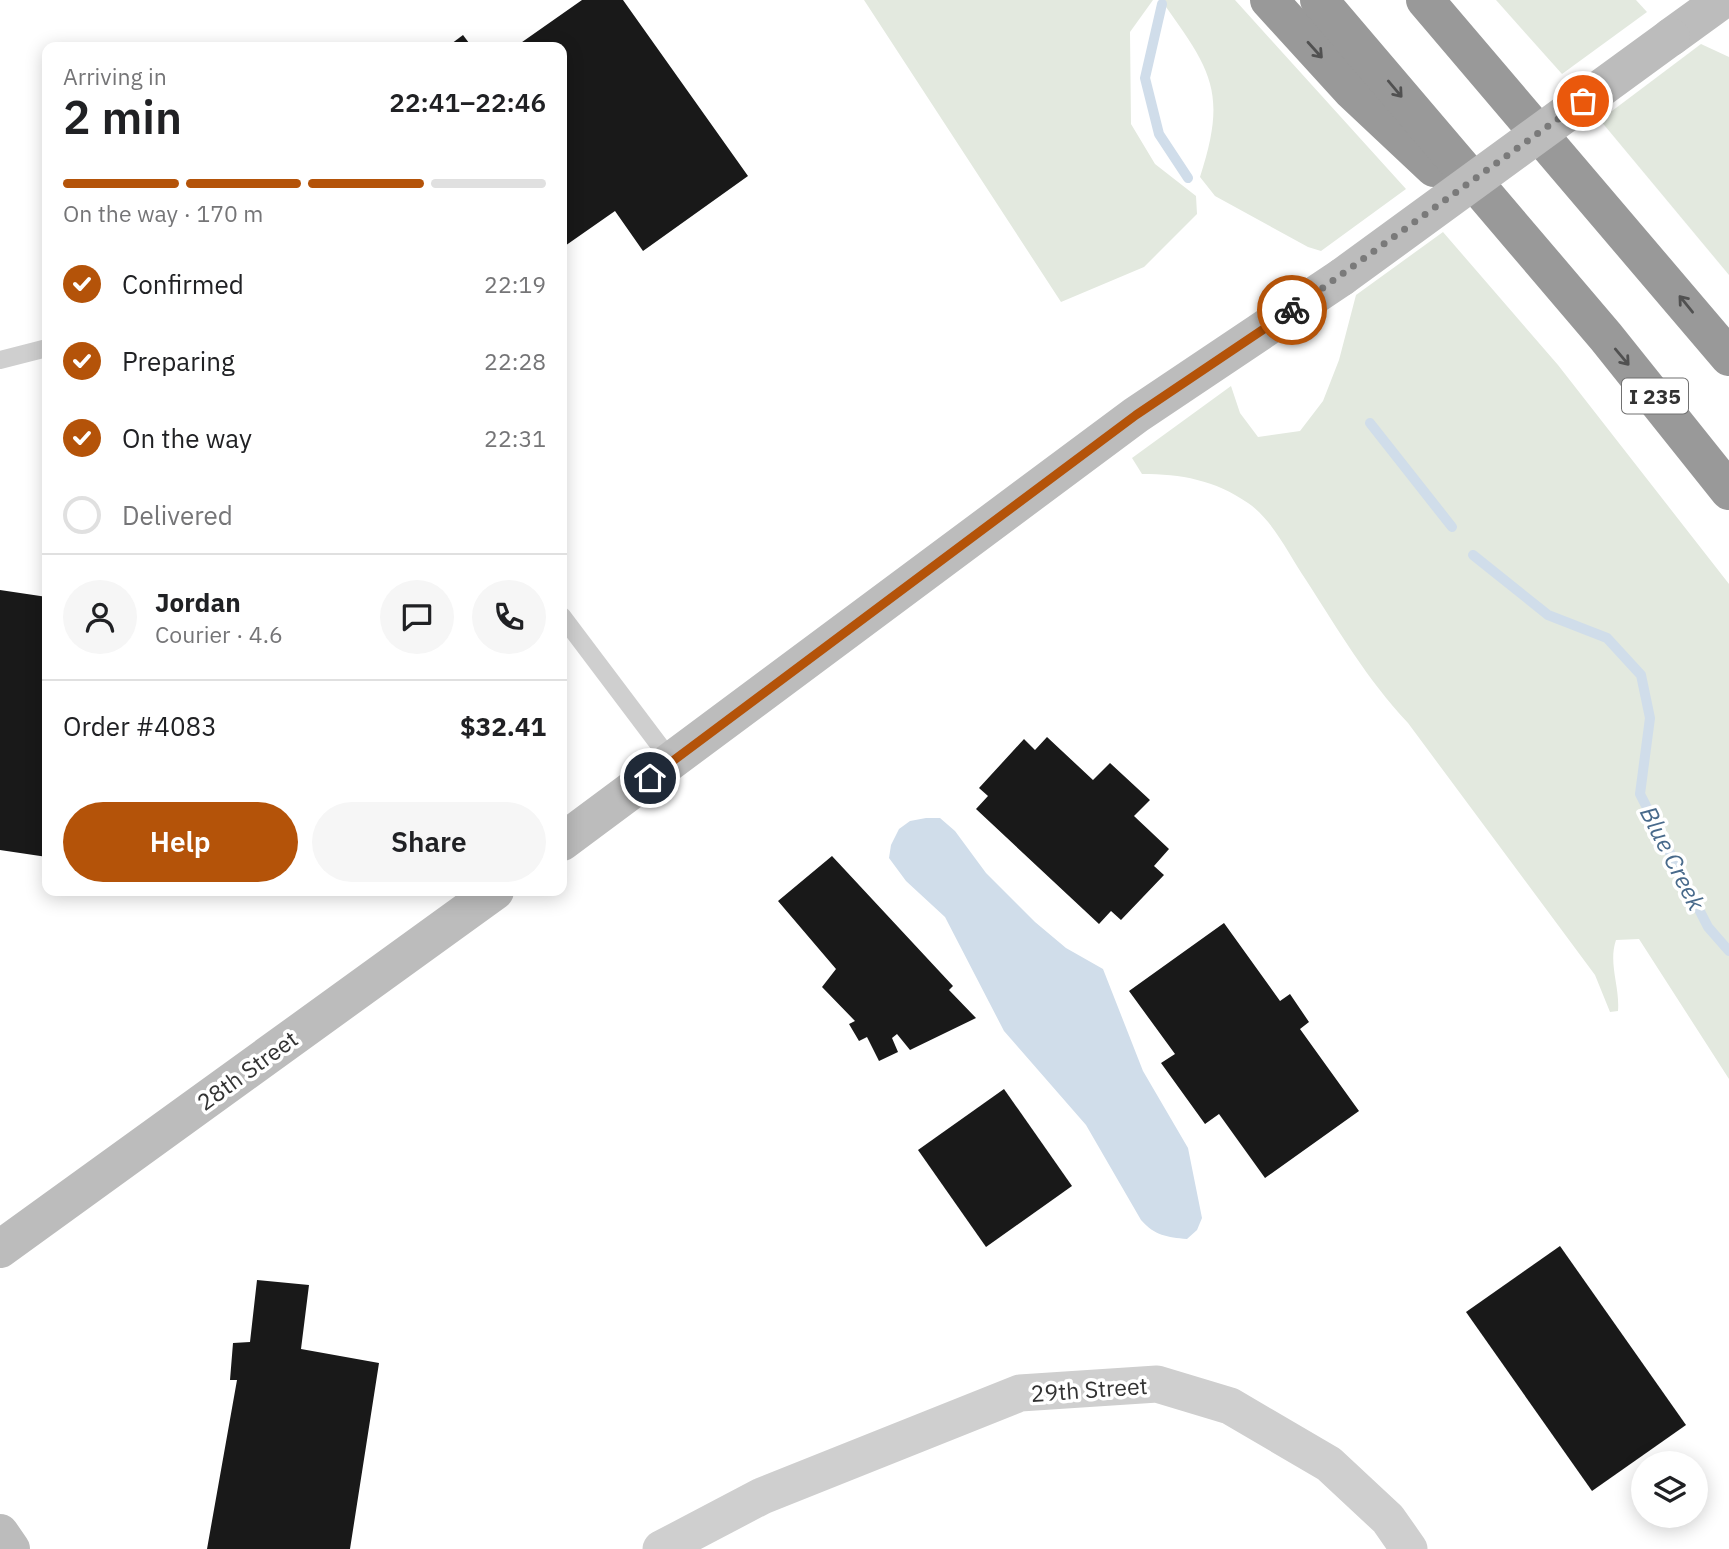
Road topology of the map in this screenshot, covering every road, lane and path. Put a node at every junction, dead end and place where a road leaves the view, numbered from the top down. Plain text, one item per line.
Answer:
1 (1269, 0) edge
2 (1319, 0) edge
3 (1425, 0) edge
4 (1453, 0) edge
5 (1722, 0) edge
6 (1598, 201) junction
7 (1578, 304) junction
8 (42, 349) edge
9 (1729, 357) edge
10 (0, 360) edge
11 (1729, 491) edge
12 (567, 622) edge
13 (672, 762) junction
14 (567, 838) edge
15 (488, 896) edge
16 (0, 1249) edge
17 (0, 1533) edge
18 (11, 1549) edge
19 (661, 1549) edge
20 (1409, 1549) edge

1 -> 7 highway
2 -> 7 highway, I 235
3 - 6 highway
4 - 6 highway
5 - 13 street, bridge
9 -> 6 highway
7 -> 11 highway, I 235
8 - 10 lane
12 - 13 lane
13 - 14 street
15 - 16 street, 28th Street
17 - 18 street
19 - 20 street, 29th Street

